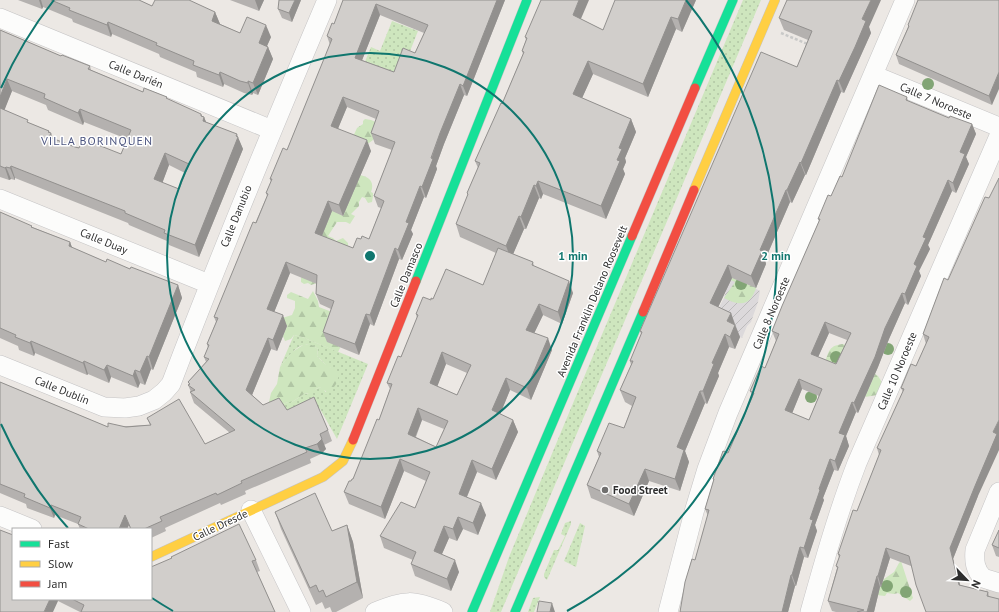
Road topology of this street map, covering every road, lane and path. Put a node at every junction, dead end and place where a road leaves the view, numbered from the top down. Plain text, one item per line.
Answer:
1 (327, 0) edge
2 (527, 0) edge
3 (732, 0) edge
4 (775, 0) edge
5 (905, 0) edge
6 (0, 18) edge
7 (776, 31) dead end
8 (813, 46) edge
9 (873, 75) junction
10 (999, 127) edge
11 (272, 130) junction
12 (999, 136) edge
13 (0, 199) edge
14 (209, 284) junction
15 (0, 366) edge
16 (125, 408) joint
17 (999, 492) edge
18 (251, 510) junction
19 (0, 516) edge
20 (30, 528) edge
21 (152, 557) edge
22 (999, 583) edge
23 (301, 612) edge
24 (375, 612) edge
25 (443, 612) edge
26 (472, 612) edge
27 (515, 612) edge
28 (668, 612) edge
29 (810, 612) edge

1 - 11 street, Calle Danubio
2 - 18 main road, Calle Damasco
3 - 26 main road, Avenida Franklin Delano Roosevelt
4 - 27 main road
5 - 9 street, Calle 8 Noroeste
6 - 11 street, Calle Darién
7 - 8 path
9 - 10 street, Calle 7 Noroeste
9 - 28 street, Calle 8 Noroeste
11 - 14 street, Calle Danubio
12 - 29 street, Calle 10 Noroeste
13 - 14 street, Calle Duay
14 - 16 street, Calle Danubio
15 - 16 street, Calle Dublín
17 - 22 street
18 - 21 main road, Calle Dresde
18 - 23 street, Calle Dresde
19 - 20 street
24 - 25 street

